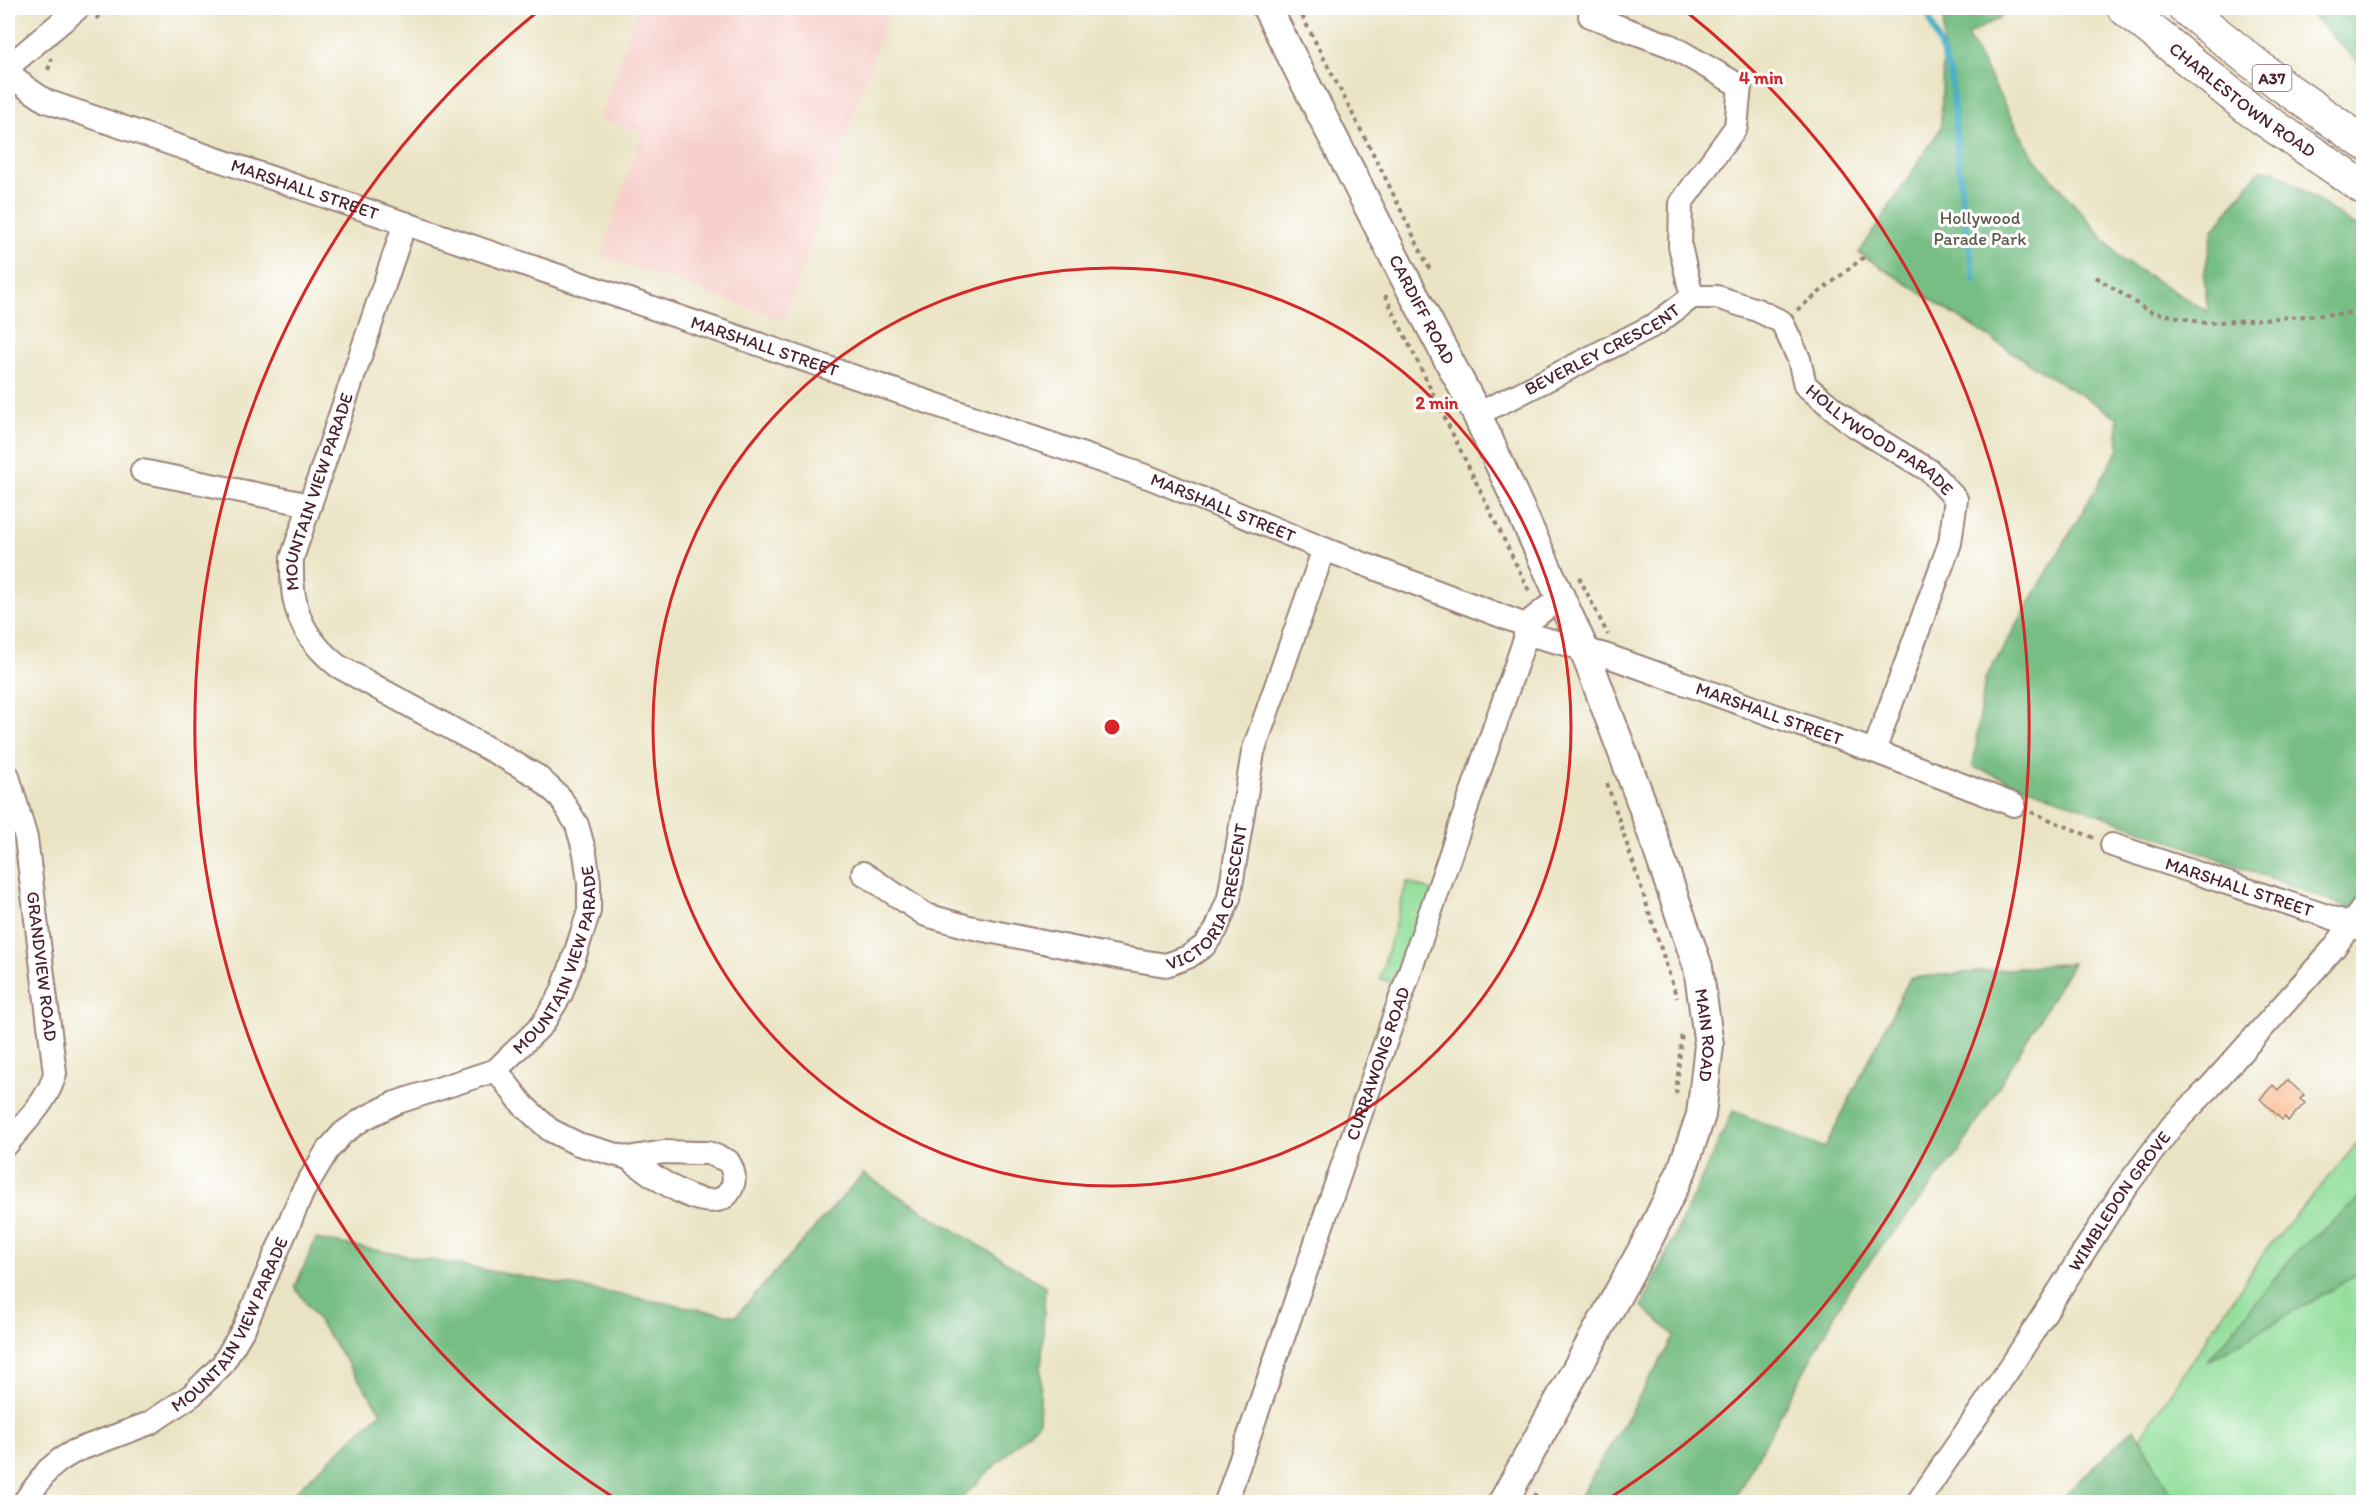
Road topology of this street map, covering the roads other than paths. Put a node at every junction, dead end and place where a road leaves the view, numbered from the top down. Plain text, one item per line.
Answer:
1 (78, 8) edge
2 (1267, 8) edge
3 (2124, 8) edge
4 (2185, 8) edge
5 (1590, 16) dead end
6 (8, 69) edge
7 (2364, 143) edge
8 (2364, 188) edge
9 (405, 223) junction
10 (1692, 297) junction
11 (1477, 414) junction
12 (142, 471) dead end
13 (310, 505) junction
14 (1324, 549) junction
15 (1559, 598) junction
16 (1525, 625) junction
17 (1583, 647) junction
18 (1874, 751) junction
19 (8, 776) edge
20 (2014, 805) road end
21 (2112, 845) road end
22 (863, 873) dead end
23 (2359, 920) edge
24 (496, 1070) junction
25 (8, 1143) edge
26 (628, 1158) dead end
27 (24, 1503) edge
28 (1226, 1503) edge
29 (1503, 1503) edge
30 (1918, 1503) edge

1 - 6 street
2 - 11 main road, CARDIFF ROAD
3 - 8 highway, CHARLESTOWN ROAD / A37
4 - 7 highway, CHARLESTOWN ROAD / A37
5 - 10 street, BEVERLEY CRESCENT
6 - 9 street, MARSHALL STREET
9 - 13 street, MOUNTAIN VIEW PARADE
9 - 14 street, MARSHALL STREET
10 - 11 street, BEVERLEY CRESCENT
10 - 18 street, HOLLYWOOD PARADE
11 - 15 main road, CARDIFF ROAD
12 - 13 street
13 - 24 street, MOUNTAIN VIEW PARADE
14 - 16 street, MARSHALL STREET
14 - 22 street, VICTORIA CRESCENT
15 - 16 street
15 - 17 main road, CARDIFF ROAD
16 - 17 street, MARSHALL STREET
16 - 28 street, CURRAWONG ROAD
17 - 18 street, MARSHALL STREET
17 - 29 main road, MAIN ROAD
18 - 20 street, MARSHALL STREET
19 - 25 street, GRANDVIEW ROAD
21 - 23 street, MARSHALL STREET
23 - 30 street, WIMBLEDON GROVE
24 - 26 street
24 - 27 street, MOUNTAIN VIEW PARADE

